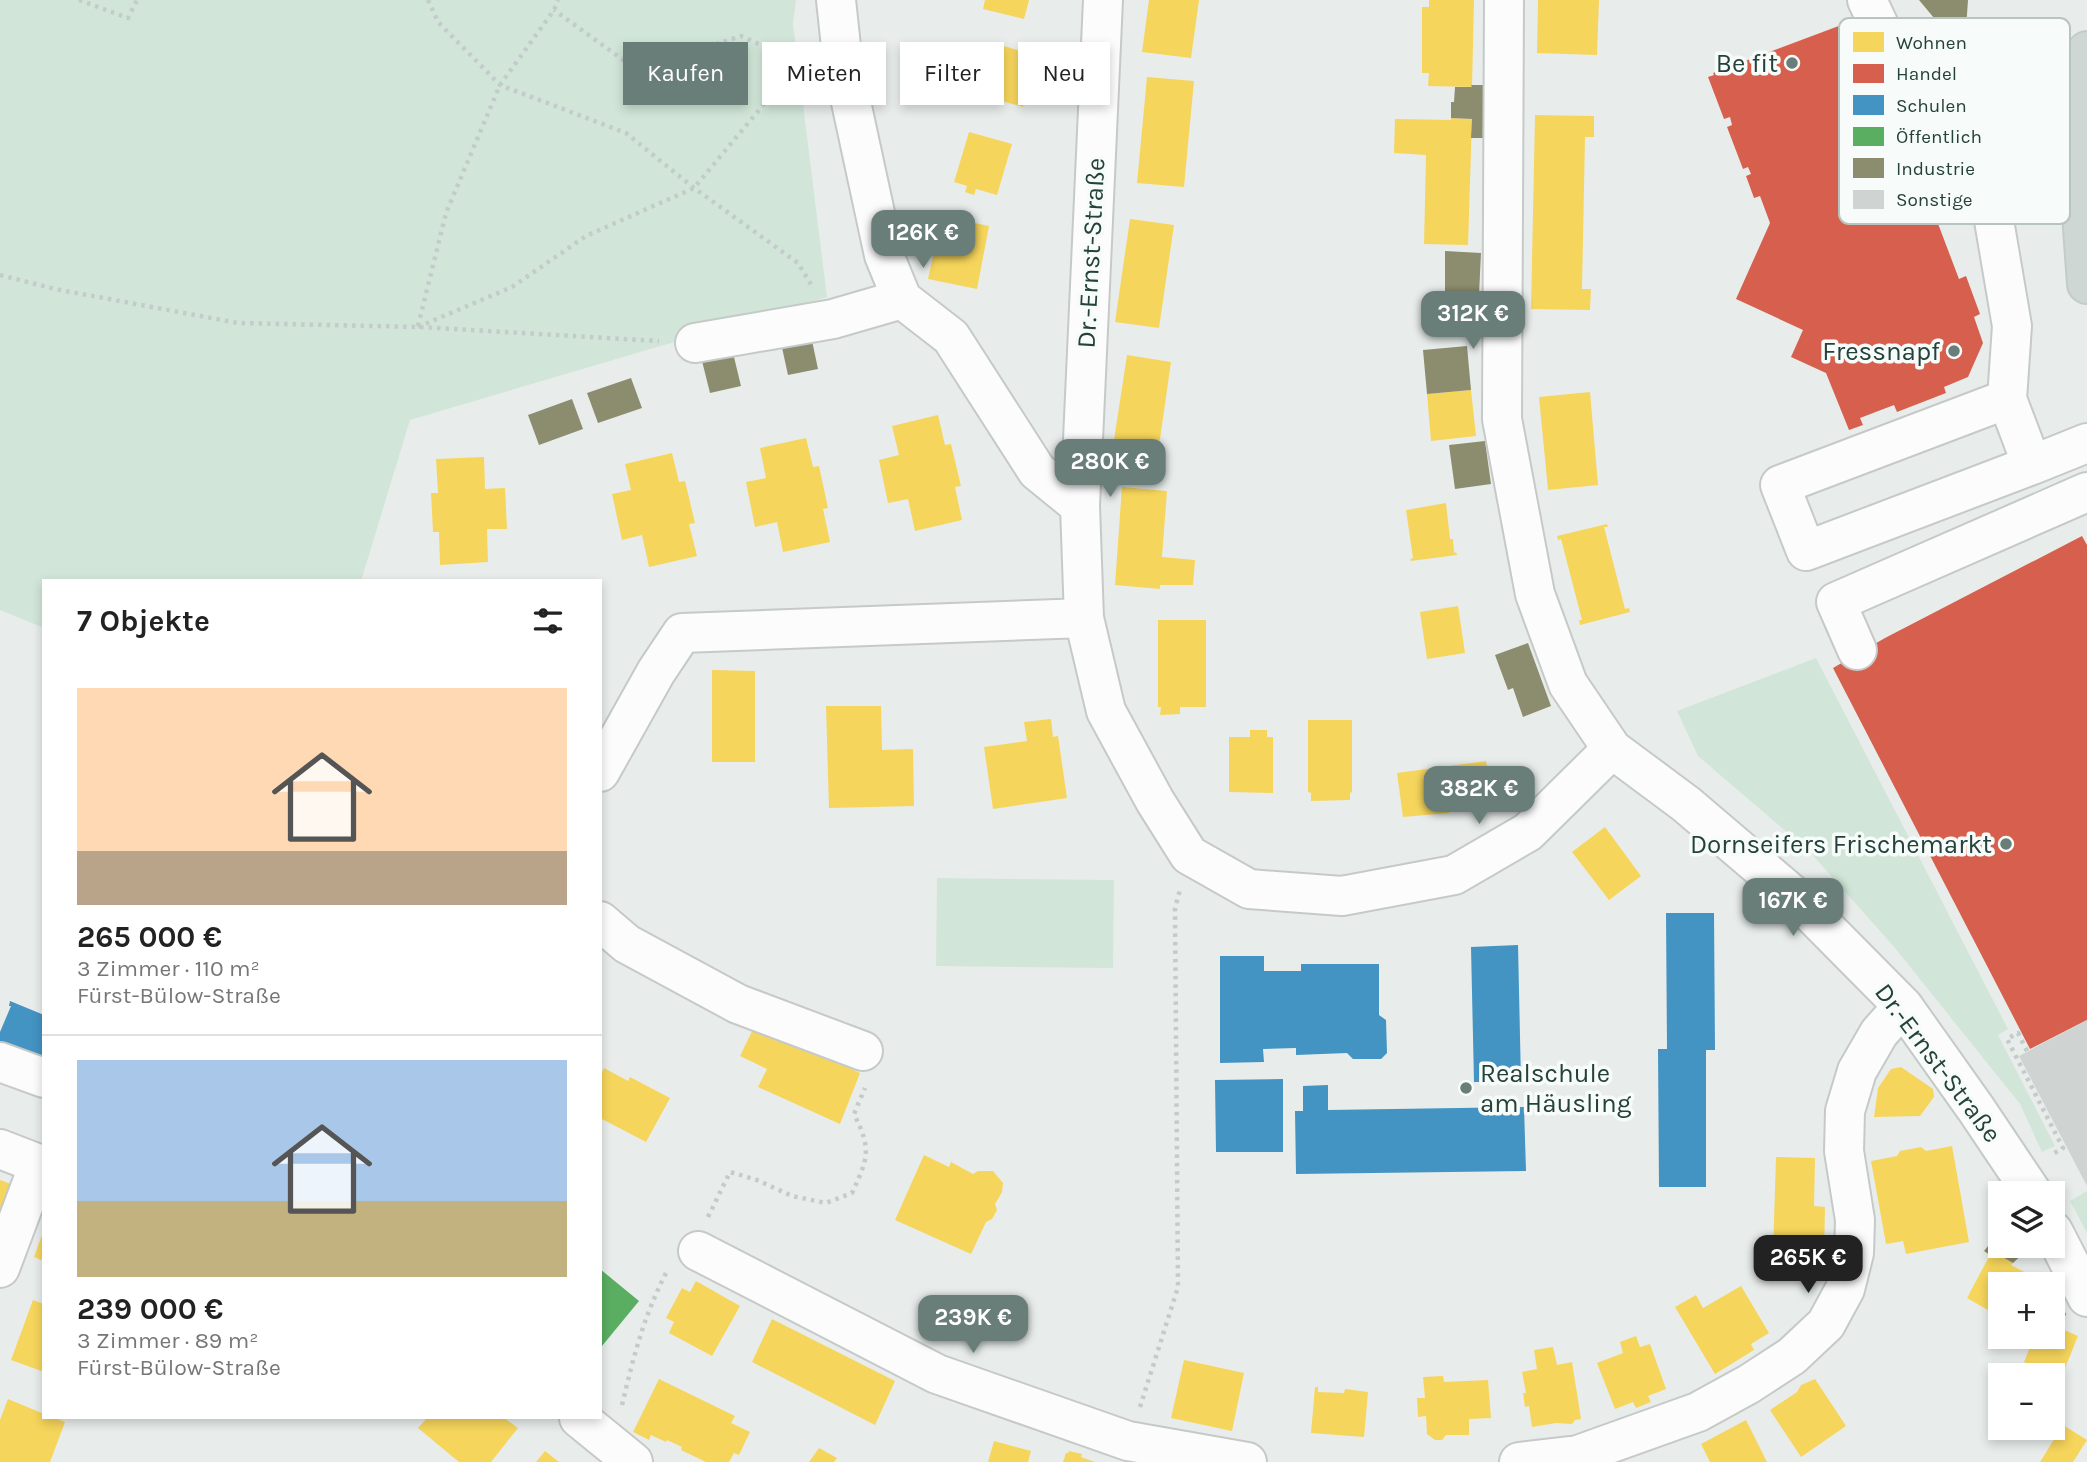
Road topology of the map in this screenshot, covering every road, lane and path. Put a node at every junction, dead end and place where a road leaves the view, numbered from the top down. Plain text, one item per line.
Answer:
1 (79, 0) edge
2 (137, 0) edge
3 (428, 0) edge
4 (558, 0) edge
5 (836, 0) edge
6 (1103, 0) edge
7 (1504, 0) edge
8 (1867, 0) edge
9 (554, 10) junction
10 (1875, 18) edge
11 (2087, 51) edge
12 (500, 85) junction
13 (694, 188) junction
14 (1995, 224) edge
15 (0, 275) edge
16 (2087, 284) edge
17 (902, 299) junction
18 (833, 319) junction
19 (418, 327) junction
20 (695, 343) joint
21 (2007, 399) junction
22 (2087, 443) edge
23 (2032, 465) junction
24 (2087, 492) edge
25 (1080, 506) junction
26 (1084, 618) junction
27 (1857, 650) dead end
28 (1612, 749) junction
29 (602, 768) edge
30 (1189, 855) junction
31 (602, 923) edge
32 (1903, 1006) junction
33 (863, 1051) joint
34 (2027, 1051) dead end
35 (0, 1062) edge
36 (42, 1077) edge
37 (0, 1149) edge
38 (2057, 1152) dead end
39 (41, 1165) edge
40 (2024, 1181) edge
41 (698, 1251) joint
42 (2065, 1254) edge
43 (0, 1268) edge
44 (662, 1279) dead end
45 (2087, 1297) edge
46 (1143, 1399) dead end
47 (621, 1406) dead end
48 (580, 1419) edge
49 (634, 1462) edge
50 (1247, 1462) edge
51 (1519, 1462) edge

1 - 2 path
3 - 12 path
4 - 9 path
5 - 17 street
6 - 25 street, Dr.-Ernst-Straße
7 - 28 street, Dr.-Ernst-Straße
8 - 10 street
9 - 12 path
9 - 13 path
11 - 16 main road
12 - 13 path
12 - 19 path
13 - 18 path
13 - 19 path
14 - 21 street
15 - 19 path
17 - 18 street
17 - 25 street
18 - 20 street
19 - 20 path
21 - 23 street
21 - 23 street
22 - 23 street
24 - 27 street
25 - 26 street, Dr.-Ernst-Straße
26 - 29 street
26 - 30 street, Dr.-Ernst-Straße
28 - 30 street, Dr.-Ernst-Straße
28 - 32 street, Dr.-Ernst-Straße
30 - 46 path
31 - 33 street
32 - 40 street, Dr.-Ernst-Straße
32 - 51 street
33 - 41 path
34 - 38 path
35 - 36 street
37 - 39 street
39 - 43 street
41 - 50 street
42 - 45 street
44 - 47 path
48 - 49 street

